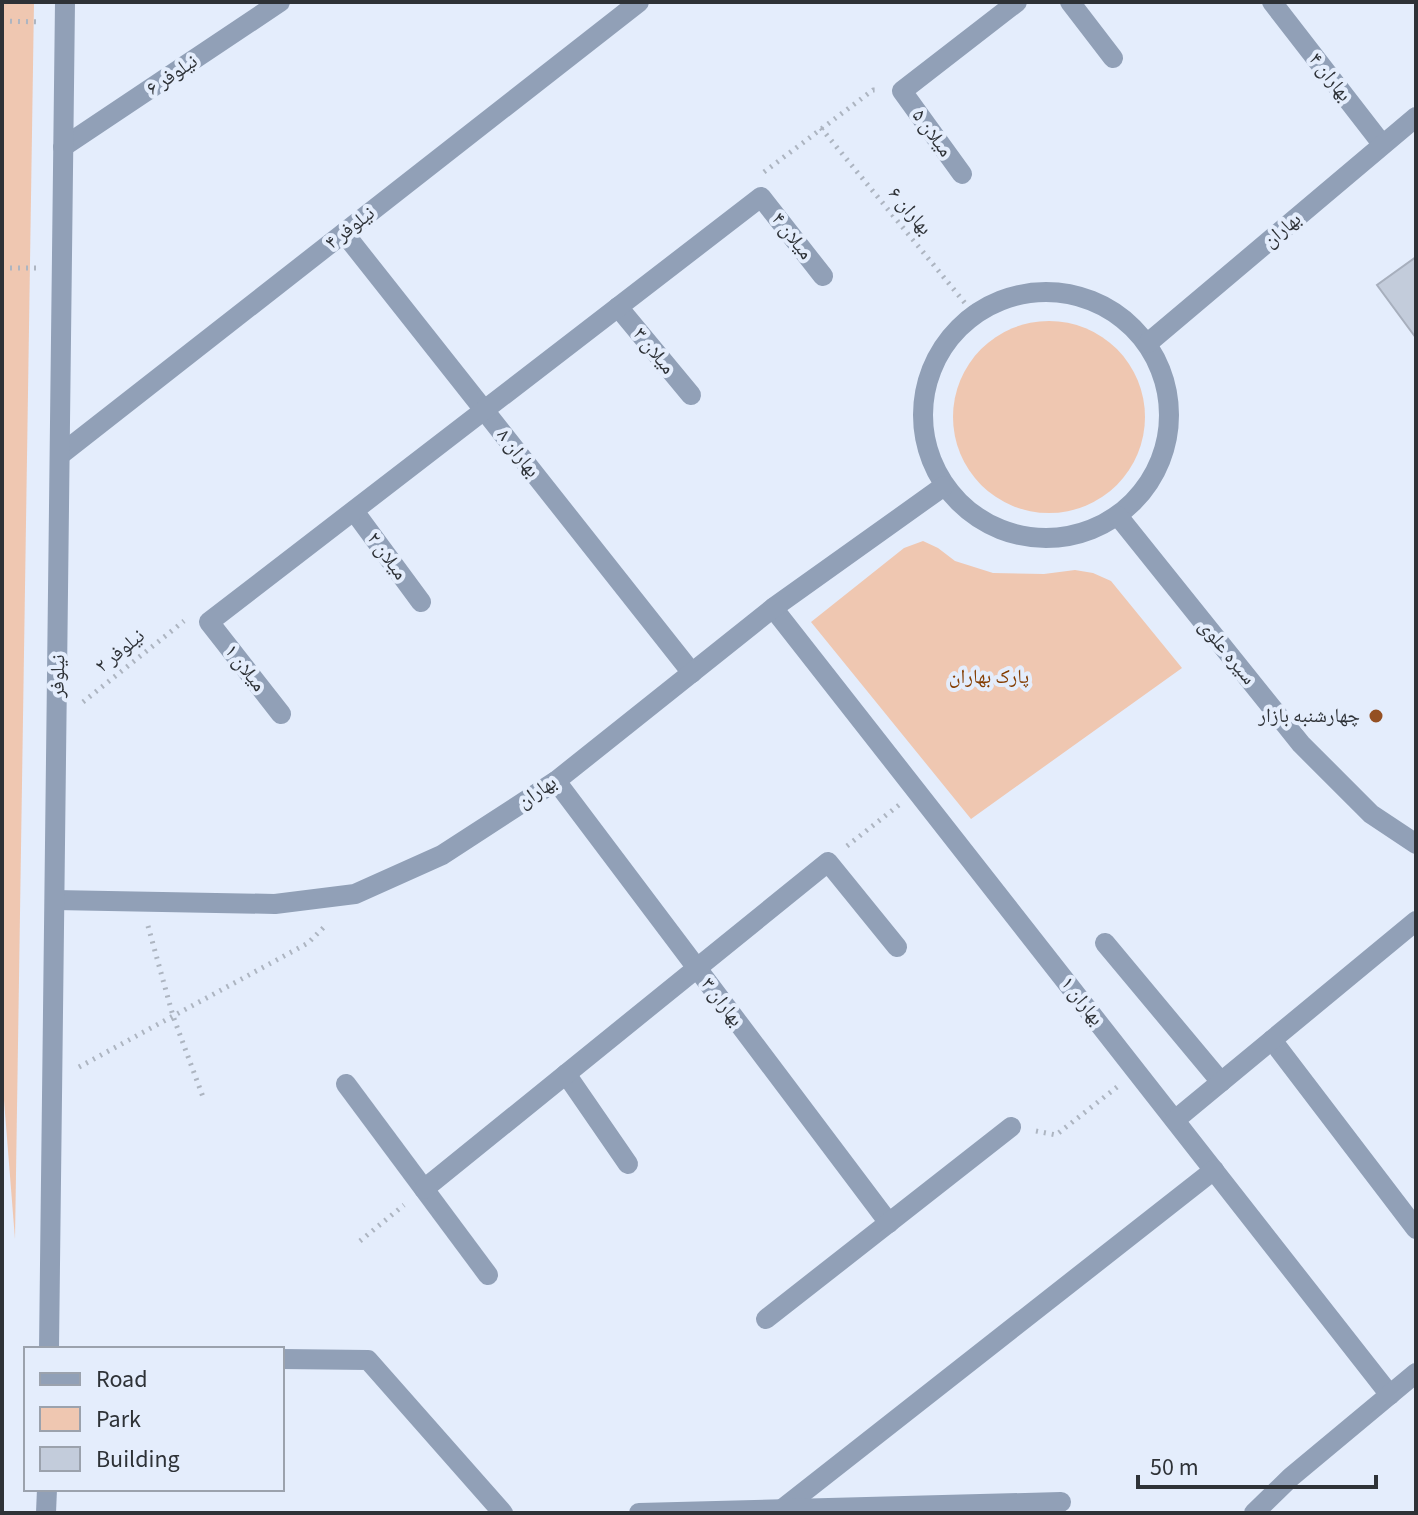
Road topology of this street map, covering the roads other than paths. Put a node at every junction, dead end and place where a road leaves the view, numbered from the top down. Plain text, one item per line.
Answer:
1 (280, 2) edge
2 (639, 2) edge
3 (1017, 2) edge
4 (1070, 2) edge
5 (1275, 6) edge
6 (64, 12) edge
7 (1113, 58) dead end
8 (1416, 117) edge
9 (1382, 144) junction
10 (63, 147) junction
11 (962, 174) dead end
12 (344, 233) junction
13 (823, 276) dead end
14 (618, 307) junction
15 (1148, 343) junction
16 (691, 395) dead end
17 (484, 410) junction
18 (60, 455) junction
19 (944, 486) junction
20 (354, 511) junction
21 (1118, 516) junction
22 (421, 602) dead end
23 (773, 608) junction
24 (692, 673) junction
25 (281, 714) dead end
26 (556, 781) junction
27 (1416, 844) edge
28 (55, 900) junction
29 (1416, 921) edge
30 (1105, 943) dead end
31 (897, 947) dead end
32 (697, 968) junction
33 (1272, 1040) junction
34 (566, 1074) junction
35 (1221, 1082) junction
36 (346, 1084) dead end
37 (1175, 1120) junction
38 (1011, 1127) road end
39 (628, 1164) dead end
40 (1214, 1170) junction
41 (424, 1189) junction
42 (889, 1223) junction
43 (1416, 1229) edge
44 (488, 1275) dead end
45 (766, 1319) dead end
46 (49, 1347) edge
47 (284, 1359) edge
48 (1416, 1373) edge
49 (1390, 1395) junction
50 (47, 1491) edge
51 (1061, 1502) dead end
52 (782, 1509) junction
53 (46, 1513) edge
54 (503, 1513) edge
55 (639, 1513) edge
56 (1254, 1513) edge

1 - 10 street, نیلوفر ۶
2 - 12 street, نیلوفر ۴
3 - 11 street, میلان ۵
4 - 7 street
5 - 9 street, بهاران ۴
6 - 10 street, نیلوفر
8 - 9 street, بهاران
9 - 15 street, بهاران
10 - 18 street, نیلوفر
12 - 17 street, بهاران ۸
12 - 18 street, نیلوفر ۴
13 - 14 street, میلان ۴
14 - 16 street, میلان ۳
14 - 17 street
15 - 19 street
15 - 21 street
17 - 20 street
17 - 24 street, بهاران ۸
18 - 28 street, نیلوفر
19 - 21 street
19 - 23 street, بهاران
20 - 22 street, میلان ۲
20 - 25 street, میلان ۱
21 - 27 street, سیره علوی
23 - 24 street, بهاران
23 - 37 street, بهاران ۱
24 - 26 street, بهاران
26 - 28 street, بهاران
26 - 32 street, بهاران ۳
28 - 46 street, نیلوفر
29 - 33 street
30 - 35 street
31 - 32 street
32 - 34 street
32 - 42 street, بهاران ۳
33 - 35 street
33 - 43 street
34 - 39 street
34 - 41 street
35 - 37 street
36 - 41 street
37 - 40 street, بهاران ۱
38 - 42 street
40 - 49 street, بهاران ۱
40 - 52 street
41 - 44 street
42 - 45 street
47 - 54 street
48 - 49 street
49 - 56 street
50 - 53 street
51 - 52 street
52 - 55 street

